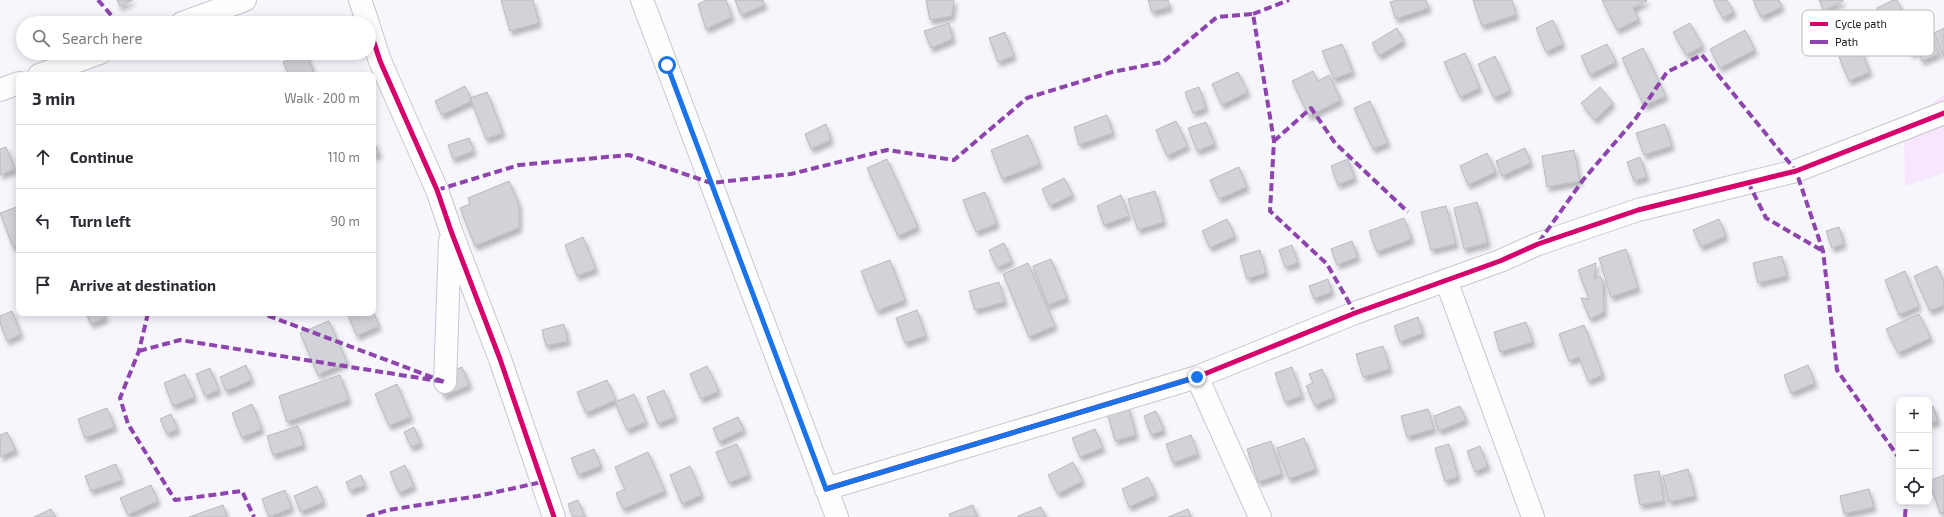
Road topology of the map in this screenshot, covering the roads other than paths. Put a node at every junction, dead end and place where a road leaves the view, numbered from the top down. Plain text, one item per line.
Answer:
1 (245, 0) edge
2 (360, 0) edge
3 (642, 0) edge
4 (201, 16) edge
5 (366, 16) edge
6 (376, 49) edge
7 (81, 60) edge
8 (47, 72) edge
9 (16, 83) edge
10 (0, 90) edge
11 (1944, 113) edge
12 (451, 231) junction
13 (1446, 280) junction
14 (1197, 377) junction
15 (445, 382) dead end
16 (826, 489) junction
17 (554, 517) edge
18 (837, 517) edge
19 (1260, 517) edge
20 (1533, 517) edge

1 - 4 street
2 - 5 street
3 - 16 street
6 - 12 street
7 - 8 street
9 - 10 street
11 - 13 street
12 - 15 street
12 - 17 street
13 - 14 street
13 - 20 street
14 - 16 street
14 - 19 street
16 - 18 street

